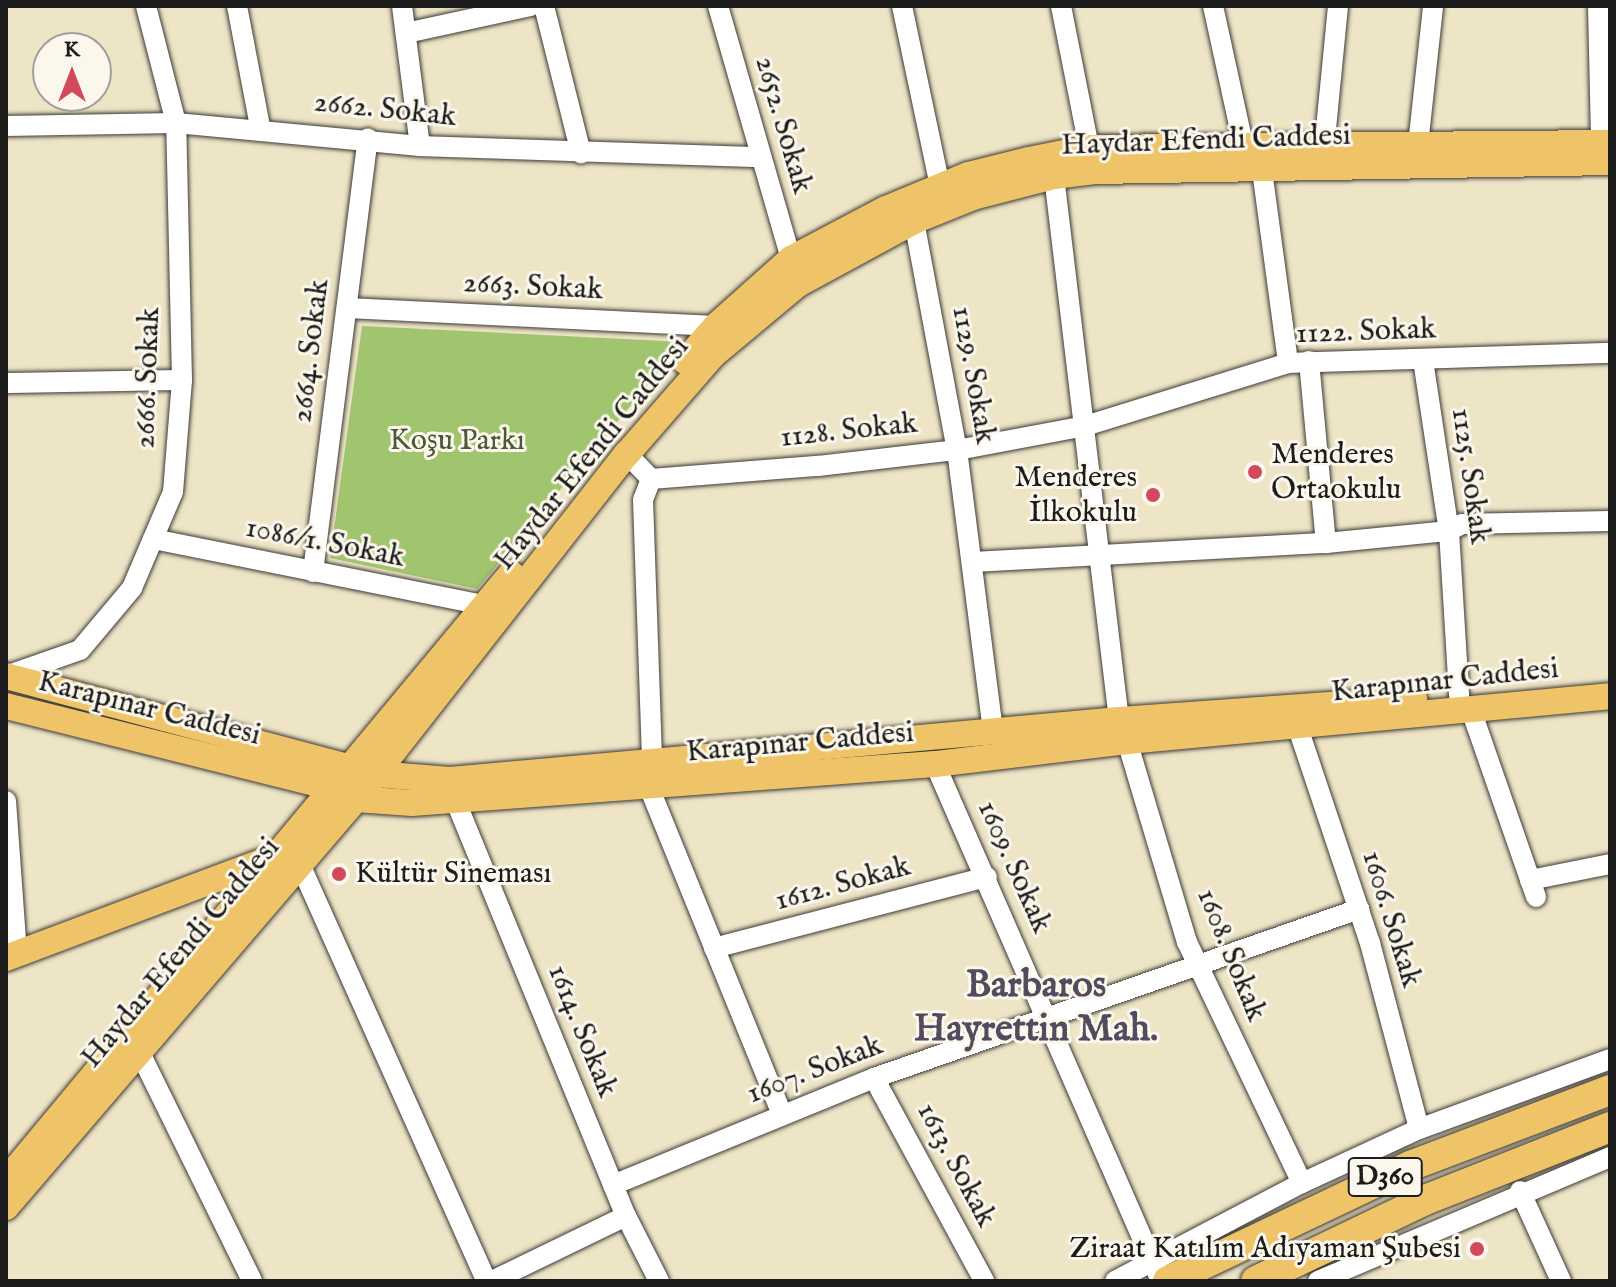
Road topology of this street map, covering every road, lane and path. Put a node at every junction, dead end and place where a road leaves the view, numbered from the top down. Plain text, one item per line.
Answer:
1 (146, 6) edge
2 (237, 6) edge
3 (402, 6) edge
4 (531, 6) edge
5 (544, 6) edge
6 (718, 6) edge
7 (902, 6) edge
8 (1061, 6) edge
9 (1213, 6) edge
10 (1338, 6) edge
11 (1433, 6) edge
12 (1598, 6) edge
13 (406, 33) junction
14 (176, 123) junction
15 (6, 126) edge
16 (260, 127) junction
17 (368, 138) junction
18 (1418, 145) junction
19 (420, 146) junction
20 (1089, 148) junction
21 (1244, 148) junction
22 (1324, 149) junction
23 (1607, 150) edge
24 (581, 153) junction
25 (759, 157) junction
26 (1262, 170) junction
27 (1054, 176) junction
28 (940, 186) junction
29 (914, 221) junction
30 (791, 259) junction
31 (347, 308) junction
32 (716, 326) junction
33 (1610, 353) edge
34 (1423, 360) junction
35 (1298, 362) junction
36 (182, 380) junction
37 (6, 383) edge
38 (1085, 426) junction
39 (957, 450) junction
40 (627, 454) junction
41 (651, 479) junction
42 (1610, 521) edge
43 (1449, 531) junction
44 (153, 539) junction
45 (1326, 543) junction
46 (1102, 558) junction
47 (973, 562) junction
48 (313, 572) junction
49 (487, 606) junction
50 (6, 676) edge
51 (1610, 683) edge
52 (1610, 696) edge
53 (1465, 703) junction
54 (6, 706) edge
55 (1298, 728) junction
56 (1123, 730) junction
57 (993, 731) junction
58 (935, 764) junction
59 (363, 769) junction
60 (650, 774) junction
61 (331, 787) junction
62 (356, 799) junction
63 (6, 801) edge
64 (456, 802) junction
65 (287, 860) junction
66 (1610, 864) edge
67 (987, 877) junction
68 (1359, 909) junction
69 (714, 948) junction
70 (11, 956) edge
71 (1197, 966) junction
72 (1048, 1018) junction
73 (140, 1053) junction
74 (1610, 1059) edge
75 (874, 1078) junction
76 (1610, 1090) edge
77 (782, 1114) junction
78 (1610, 1127) edge
79 (1419, 1129) junction
80 (1610, 1157) edge
81 (6, 1180) edge
82 (1302, 1183) junction
83 (613, 1185) junction
84 (1520, 1191) junction
85 (6, 1207) edge
86 (626, 1216) junction
87 (1160, 1270) edge
88 (252, 1281) edge
89 (489, 1281) edge
90 (659, 1281) edge
91 (984, 1281) edge
92 (1115, 1281) edge
93 (1161, 1281) edge
94 (1256, 1281) edge
95 (1318, 1281) edge
96 (1561, 1281) edge

1 - 14 street, 2666. Sokak
2 - 16 street
3 - 13 street
4 - 13 street
5 - 24 street
6 - 25 street, 2652. Sokak
7 - 28 street
8 - 20 street
9 - 21 street
10 - 22 street
11 - 18 street
12 - 23 street
13 - 19 street
14 - 15 street, 2662. Sokak
14 - 16 street, 2662. Sokak
14 - 36 street, 2666. Sokak
16 - 17 street, 2662. Sokak
17 - 19 street, 2662. Sokak
17 - 31 street, 2664. Sokak
18 - 22 main road, Haydar Efendi Caddesi
18 - 23 main road, Haydar Efendi Caddesi
19 - 24 street, 2662. Sokak
20 - 21 main road, Haydar Efendi Caddesi
20 - 28 main road, Haydar Efendi Caddesi
21 - 22 main road, Haydar Efendi Caddesi
23 - 26 main road, Haydar Efendi Caddesi
24 - 25 street, 2662. Sokak
25 - 30 street, 2652. Sokak
26 - 27 main road, Haydar Efendi Caddesi
26 - 35 street
27 - 29 main road, Haydar Efendi Caddesi
27 - 38 street
28 - 30 main road, Haydar Efendi Caddesi
29 - 39 street, 1129. Sokak
29 - 40 main road, Haydar Efendi Caddesi
30 - 32 main road, Haydar Efendi Caddesi
31 - 32 street, 2663. Sokak
31 - 48 street, 2664. Sokak
32 - 49 main road, Haydar Efendi Caddesi
33 - 34 street, 1122. Sokak
34 - 35 street, 1122. Sokak
34 - 43 street, 1125. Sokak
35 - 38 street, 1122. Sokak
35 - 45 street
36 - 37 street
36 - 44 street, 2666. Sokak
38 - 39 street, 1128. Sokak
38 - 46 street
39 - 41 street, 1128. Sokak
39 - 47 street, 1129. Sokak
40 - 41 street
40 - 59 main road, Haydar Efendi Caddesi
41 - 60 street
42 - 43 street
43 - 45 street
43 - 53 street, 1125. Sokak
44 - 48 street, 1086/1. Sokak
44 - 50 street, 2666. Sokak
45 - 46 street
46 - 47 street
46 - 56 street
47 - 57 street, 1129. Sokak
48 - 49 street, 1086/1. Sokak
49 - 59 main road, Haydar Efendi Caddesi
50 - 59 main road, Karapınar Caddesi
51 - 53 main road, Karapınar Caddesi
52 - 53 main road, Karapınar Caddesi
53 - 55 main road, Karapınar Caddesi
53 - 56 main road, Karapınar Caddesi
53 - 66 street, 1125. Sokak
54 - 61 main road, Karapınar Caddesi
55 - 56 main road, Karapınar Caddesi
55 - 68 street, 1606. Sokak
56 - 57 main road, Karapınar Caddesi
56 - 58 main road, Karapınar Caddesi
56 - 71 street, 1608. Sokak
57 - 60 main road, Karapınar Caddesi
58 - 60 main road, Karapınar Caddesi
58 - 67 street, 1609. Sokak
59 - 60 main road, Karapınar Caddesi
59 - 61 main road, Haydar Efendi Caddesi
59 - 62 main road, Haydar Efendi Caddesi
60 - 64 main road, Karapınar Caddesi
60 - 69 street
61 - 62 main road, Karapınar Caddesi
61 - 65 main road, Haydar Efendi Caddesi
62 - 64 main road, Karapınar Caddesi
62 - 65 main road, Haydar Efendi Caddesi
63 - 70 street
64 - 83 street, 1614. Sokak
65 - 70 main road
65 - 73 main road, Haydar Efendi Caddesi
65 - 81 main road, Haydar Efendi Caddesi
65 - 89 street
67 - 69 street, 1612. Sokak
67 - 72 street, 1609. Sokak
68 - 71 street, 1607. Sokak
68 - 79 street, 1606. Sokak
69 - 77 street
71 - 72 street, 1607. Sokak
71 - 82 street, 1608. Sokak
72 - 75 street, 1607. Sokak
72 - 87 street, 1609. Sokak
73 - 85 main road, Haydar Efendi Caddesi
73 - 88 street
74 - 79 street
75 - 77 street, 1607. Sokak
75 - 91 street, 1613. Sokak
76 - 87 highway, D360
77 - 83 street, 1607. Sokak
78 - 94 highway, D360
79 - 82 street
80 - 84 street
82 - 87 street
83 - 86 street, 1614. Sokak
84 - 95 street
84 - 96 street
86 - 89 street
86 - 90 street, 1614. Sokak
87 - 92 street
87 - 93 street, 1609. Sokak

